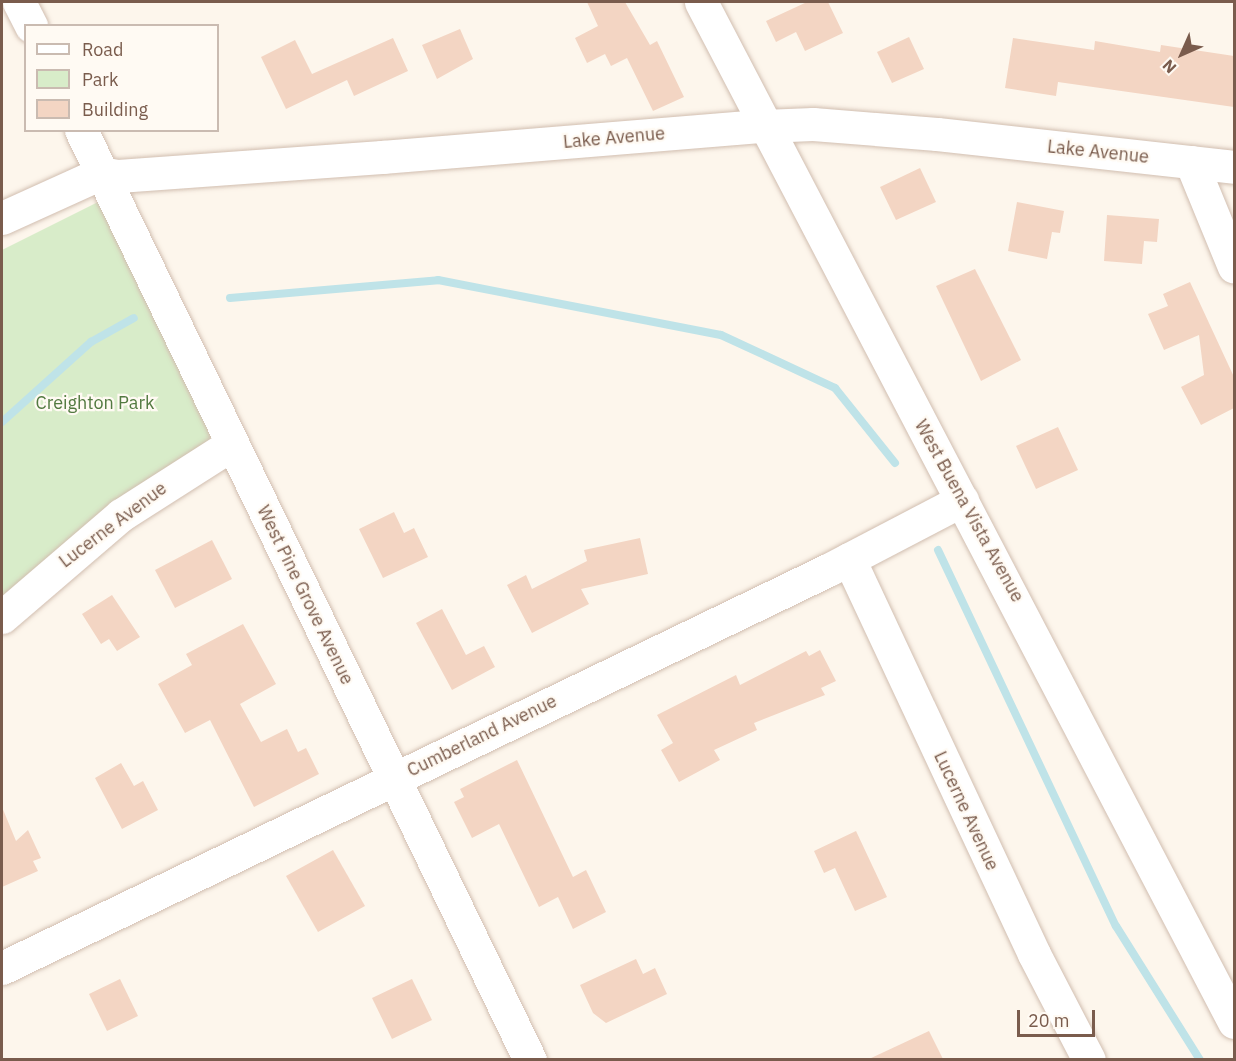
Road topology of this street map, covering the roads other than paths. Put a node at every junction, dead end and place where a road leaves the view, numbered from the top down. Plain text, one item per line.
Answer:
1 (19, 2) edge
2 (701, 2) edge
3 (30, 24) edge
4 (763, 126) junction
5 (82, 132) edge
6 (1191, 162) junction
7 (1234, 166) edge
8 (101, 173) junction
9 (2, 218) edge
10 (1234, 267) edge
11 (232, 444) junction
12 (962, 500) junction
13 (849, 559) junction
14 (2, 617) edge
15 (394, 779) junction
16 (2, 968) edge
17 (1234, 1022) edge
18 (530, 1059) edge
19 (1089, 1059) edge

1 - 3 street
2 - 4 street, West Buena Vista Avenue
4 - 6 street, Lake Avenue
4 - 8 street, Lake Avenue
4 - 12 street, West Buena Vista Avenue
5 - 8 street, West Pine Grove Avenue
6 - 7 street, Lake Avenue
6 - 10 street
8 - 9 street, Lake Avenue
8 - 11 street, West Pine Grove Avenue
11 - 14 street, Lucerne Avenue
11 - 15 street, West Pine Grove Avenue
12 - 13 street, Cumberland Avenue
12 - 17 street, West Buena Vista Avenue
13 - 15 street, Cumberland Avenue
13 - 19 street, Lucerne Avenue
15 - 16 street, Cumberland Avenue
15 - 18 street, West Pine Grove Avenue

